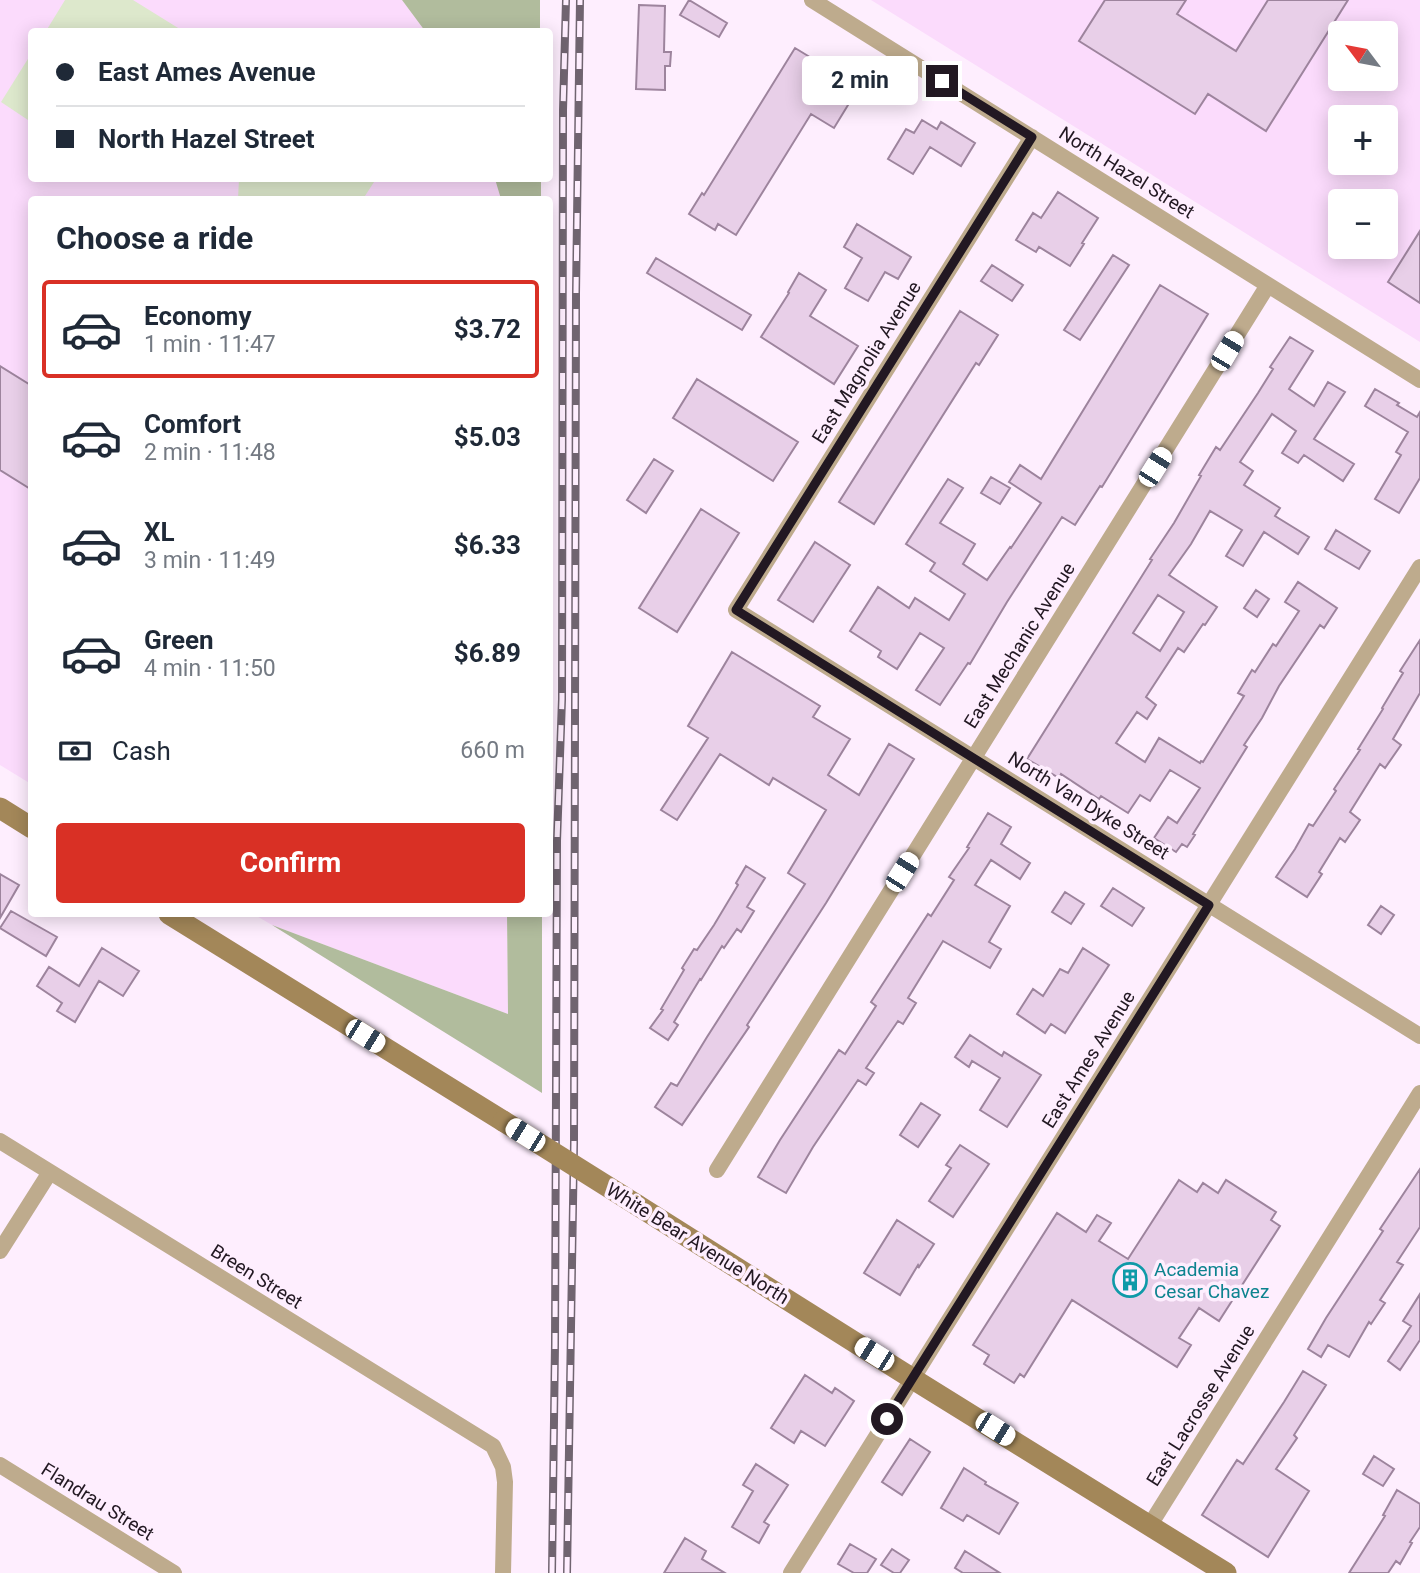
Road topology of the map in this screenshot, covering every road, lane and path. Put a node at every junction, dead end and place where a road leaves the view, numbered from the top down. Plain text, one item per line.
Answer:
1 (812, 0) edge
2 (1032, 137) junction
3 (1268, 285) junction
4 (1420, 380) edge
5 (1420, 567) edge
6 (736, 610) joint
7 (973, 758) junction
8 (0, 808) edge
9 (28, 826) edge
10 (1209, 905) junction
11 (174, 917) edge
12 (1420, 1036) edge
13 (1420, 1093) edge
14 (0, 1141) edge
15 (717, 1170) dead end
16 (50, 1172) junction
17 (0, 1251) edge
18 (913, 1379) junction
19 (0, 1465) edge
20 (1150, 1525) junction
21 (174, 1573) edge
22 (503, 1573) edge
23 (791, 1573) edge
24 (1226, 1573) edge

1 - 2 street, North Hazel Street
2 - 3 street, North Hazel Street
2 - 6 street, East Magnolia Avenue
3 - 4 street, North Hazel Street
3 - 7 street, East Mechanic Avenue
5 - 10 street, East Ames Avenue
6 - 7 street, North Van Dyke Street
7 - 10 street, North Van Dyke Street
7 - 15 street, East Mechanic Avenue
8 - 9 main road
10 - 12 street, North Van Dyke Street
10 - 18 street, East Ames Avenue
11 - 18 main road, White Bear Avenue North, bridge
13 - 20 street, East Lacrosse Avenue
14 - 16 street, Breen Street
16 - 17 street
16 - 22 street, Breen Street
18 - 20 main road, White Bear Avenue North
18 - 23 street, East Ames Avenue
19 - 21 street, Flandrau Street
20 - 24 main road, White Bear Avenue North

